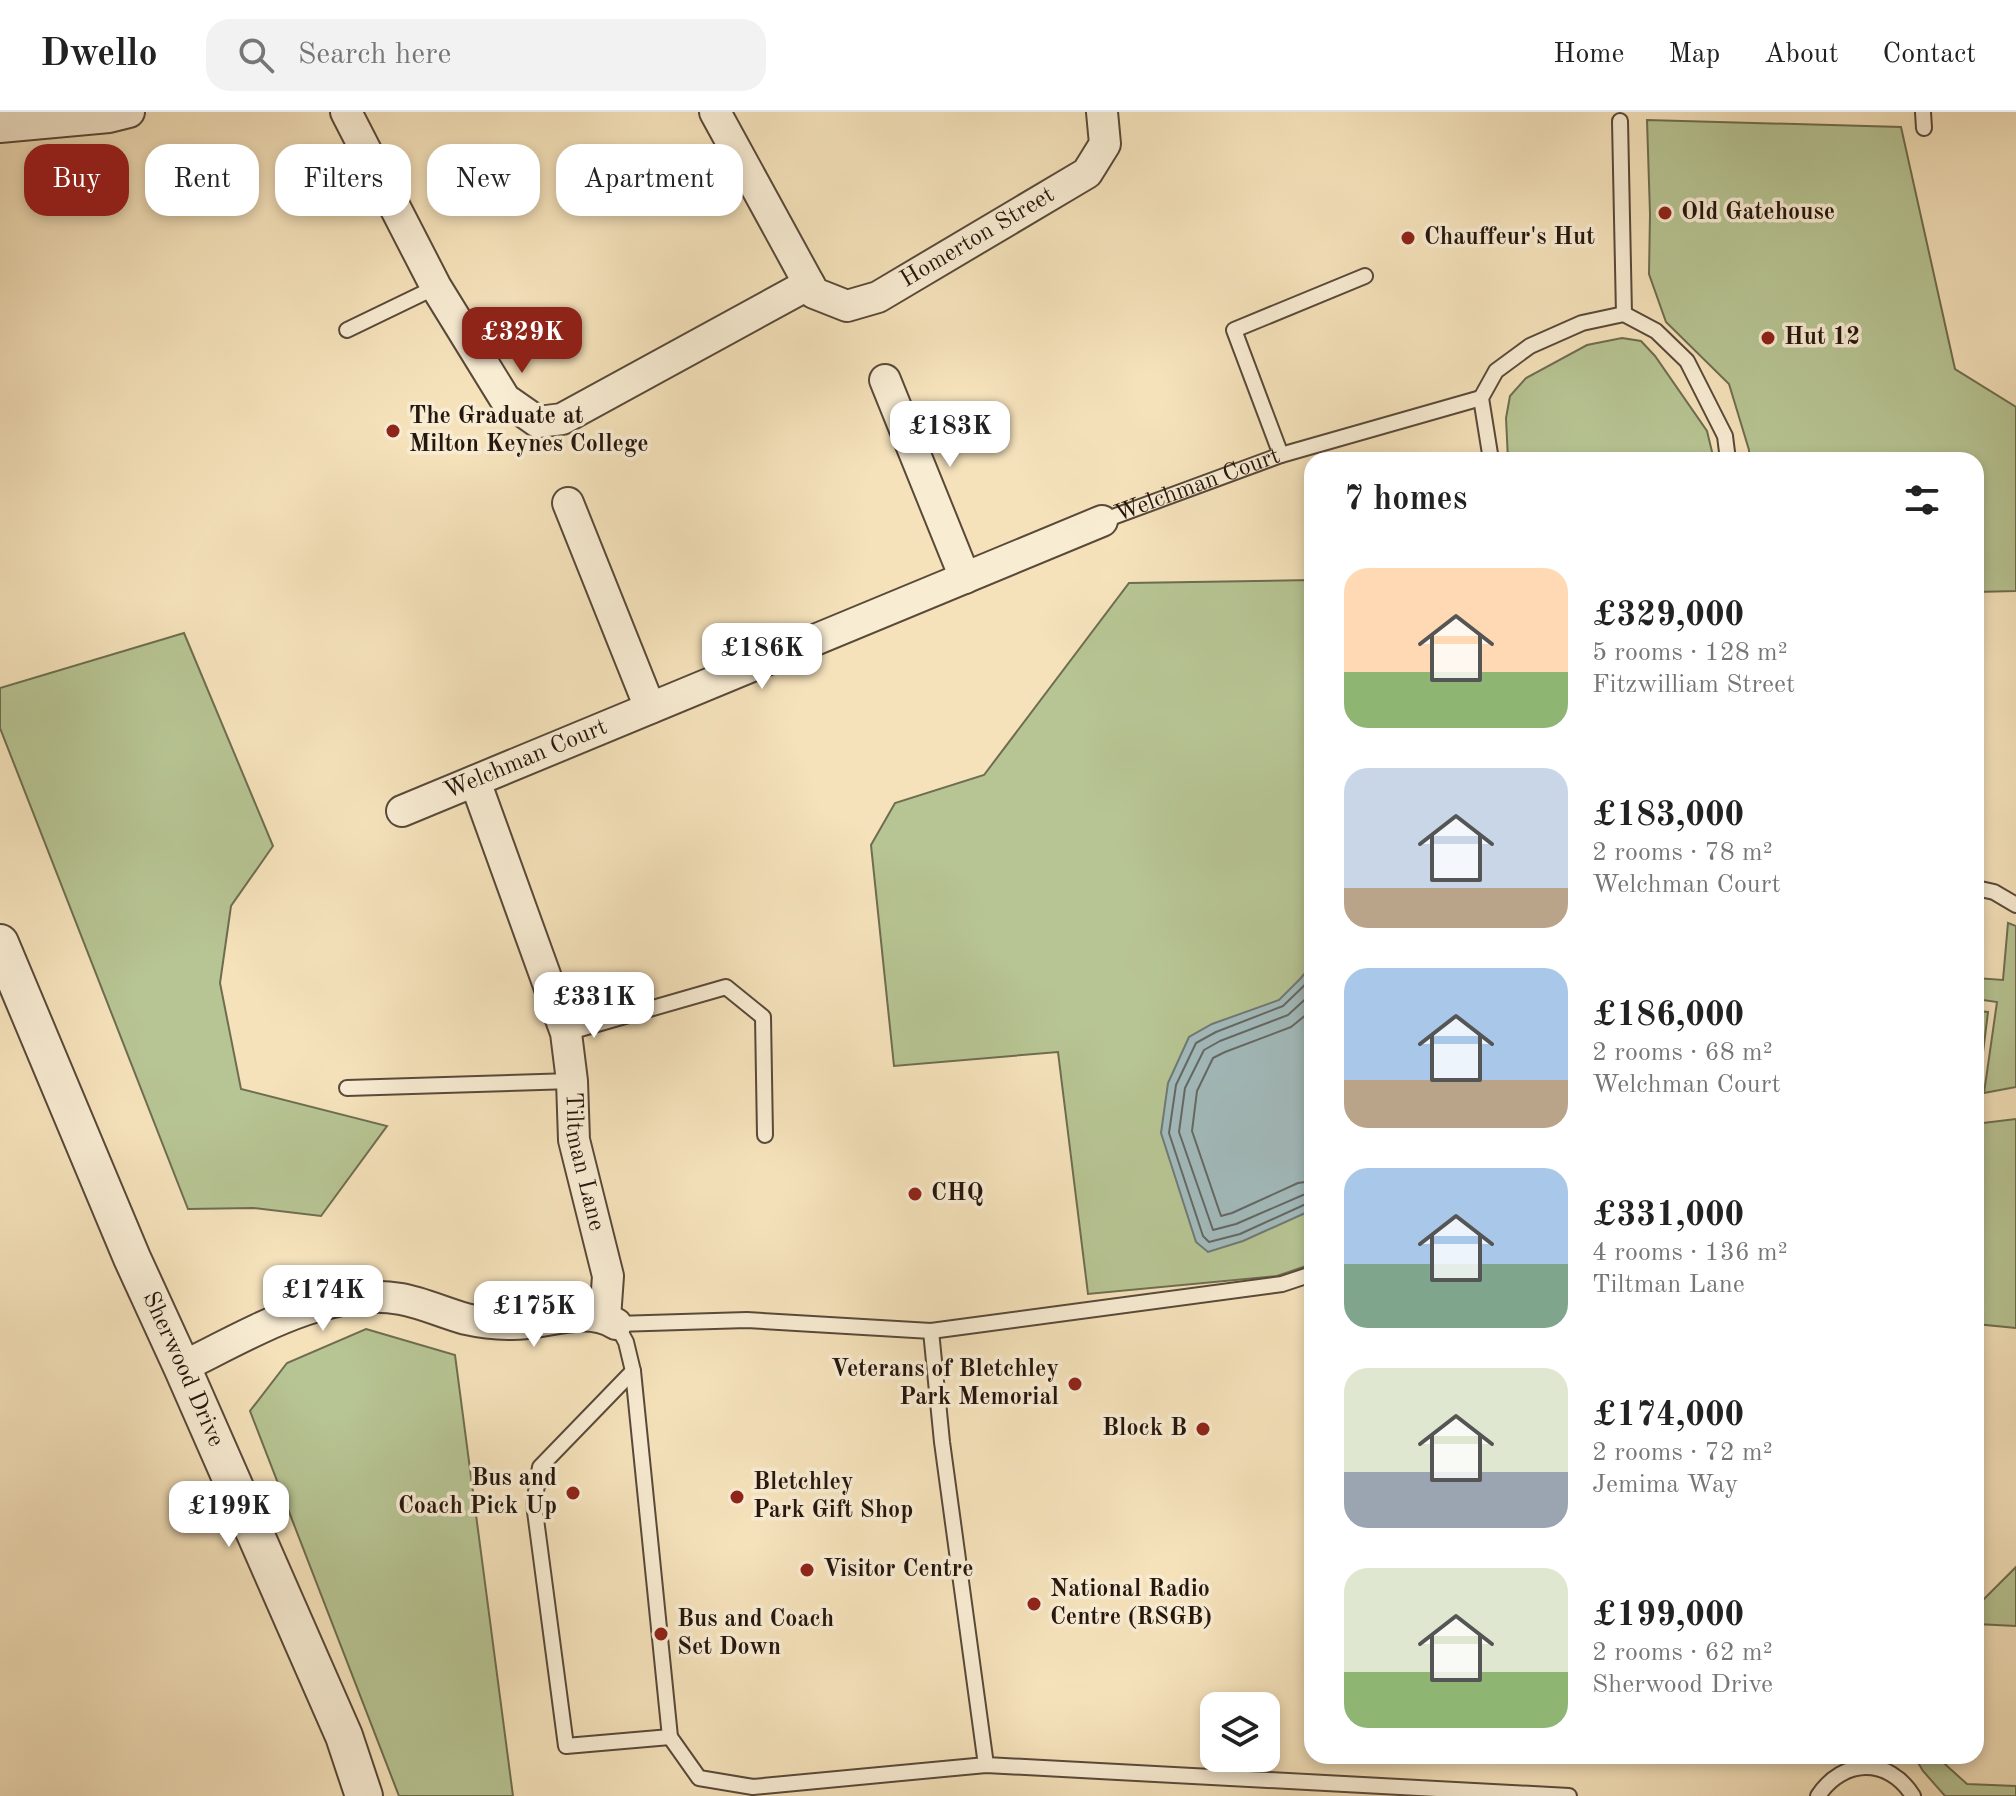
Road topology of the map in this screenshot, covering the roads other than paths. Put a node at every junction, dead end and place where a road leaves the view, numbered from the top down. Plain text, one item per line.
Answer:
1 (129, 112) edge
2 (346, 112) edge
3 (715, 112) edge
4 (1102, 112) edge
5 (1923, 112) edge
6 (1620, 121) dead end
7 (0, 127) edge
8 (1924, 128) dead end
9 (1365, 276) dead end
10 (809, 284) junction
11 (436, 287) junction
12 (1624, 314) junction
13 (347, 330) dead end
14 (885, 380) dead end
15 (1481, 398) junction
16 (1490, 452) edge
17 (1727, 452) edge
18 (1281, 455) junction
19 (568, 503) dead end
20 (1102, 521) joint
21 (965, 578) junction
22 (650, 708) junction
23 (475, 781) junction
24 (402, 811) dead end
25 (1984, 890) edge
26 (2016, 905) edge
27 (0, 943) edge
28 (566, 1033) junction
29 (572, 1081) junction
30 (347, 1088) dead end
31 (765, 1135) dead end
32 (1304, 1277) edge
33 (611, 1321) junction
34 (931, 1331) junction
35 (182, 1367) junction
36 (633, 1371) junction
37 (670, 1737) junction
38 (1867, 1764) edge
39 (1879, 1764) edge
40 (986, 1765) junction
41 (1421, 1792) edge
42 (364, 1796) edge
43 (1569, 1796) edge
44 (1818, 1796) edge
45 (1913, 1796) edge

1 - 7 street
2 - 11 street
3 - 10 street
4 - 10 street, Homerton Street
5 - 8 lane
6 - 12 lane
9 - 18 lane
10 - 11 street
11 - 13 lane
12 - 15 lane
12 - 17 lane
14 - 21 street
15 - 16 lane
15 - 18 lane, Welchman Court
18 - 20 lane, Welchman Court
19 - 22 street
20 - 21 street, Welchman Court
21 - 22 street, Welchman Court
22 - 23 street, Welchman Court
23 - 24 street, Welchman Court
23 - 28 street, Tiltman Lane
25 - 26 lane
27 - 35 street, Sherwood Drive
28 - 29 street, Tiltman Lane
28 - 31 lane
29 - 30 lane
29 - 33 street, Tiltman Lane
32 - 34 lane
33 - 34 lane
33 - 35 street
33 - 36 lane
34 - 40 lane
35 - 42 street, Sherwood Drive
36 - 37 lane
36 - 37 lane
37 - 40 lane
38 - 44 lane
39 - 45 lane
40 - 41 lane
41 - 43 lane

